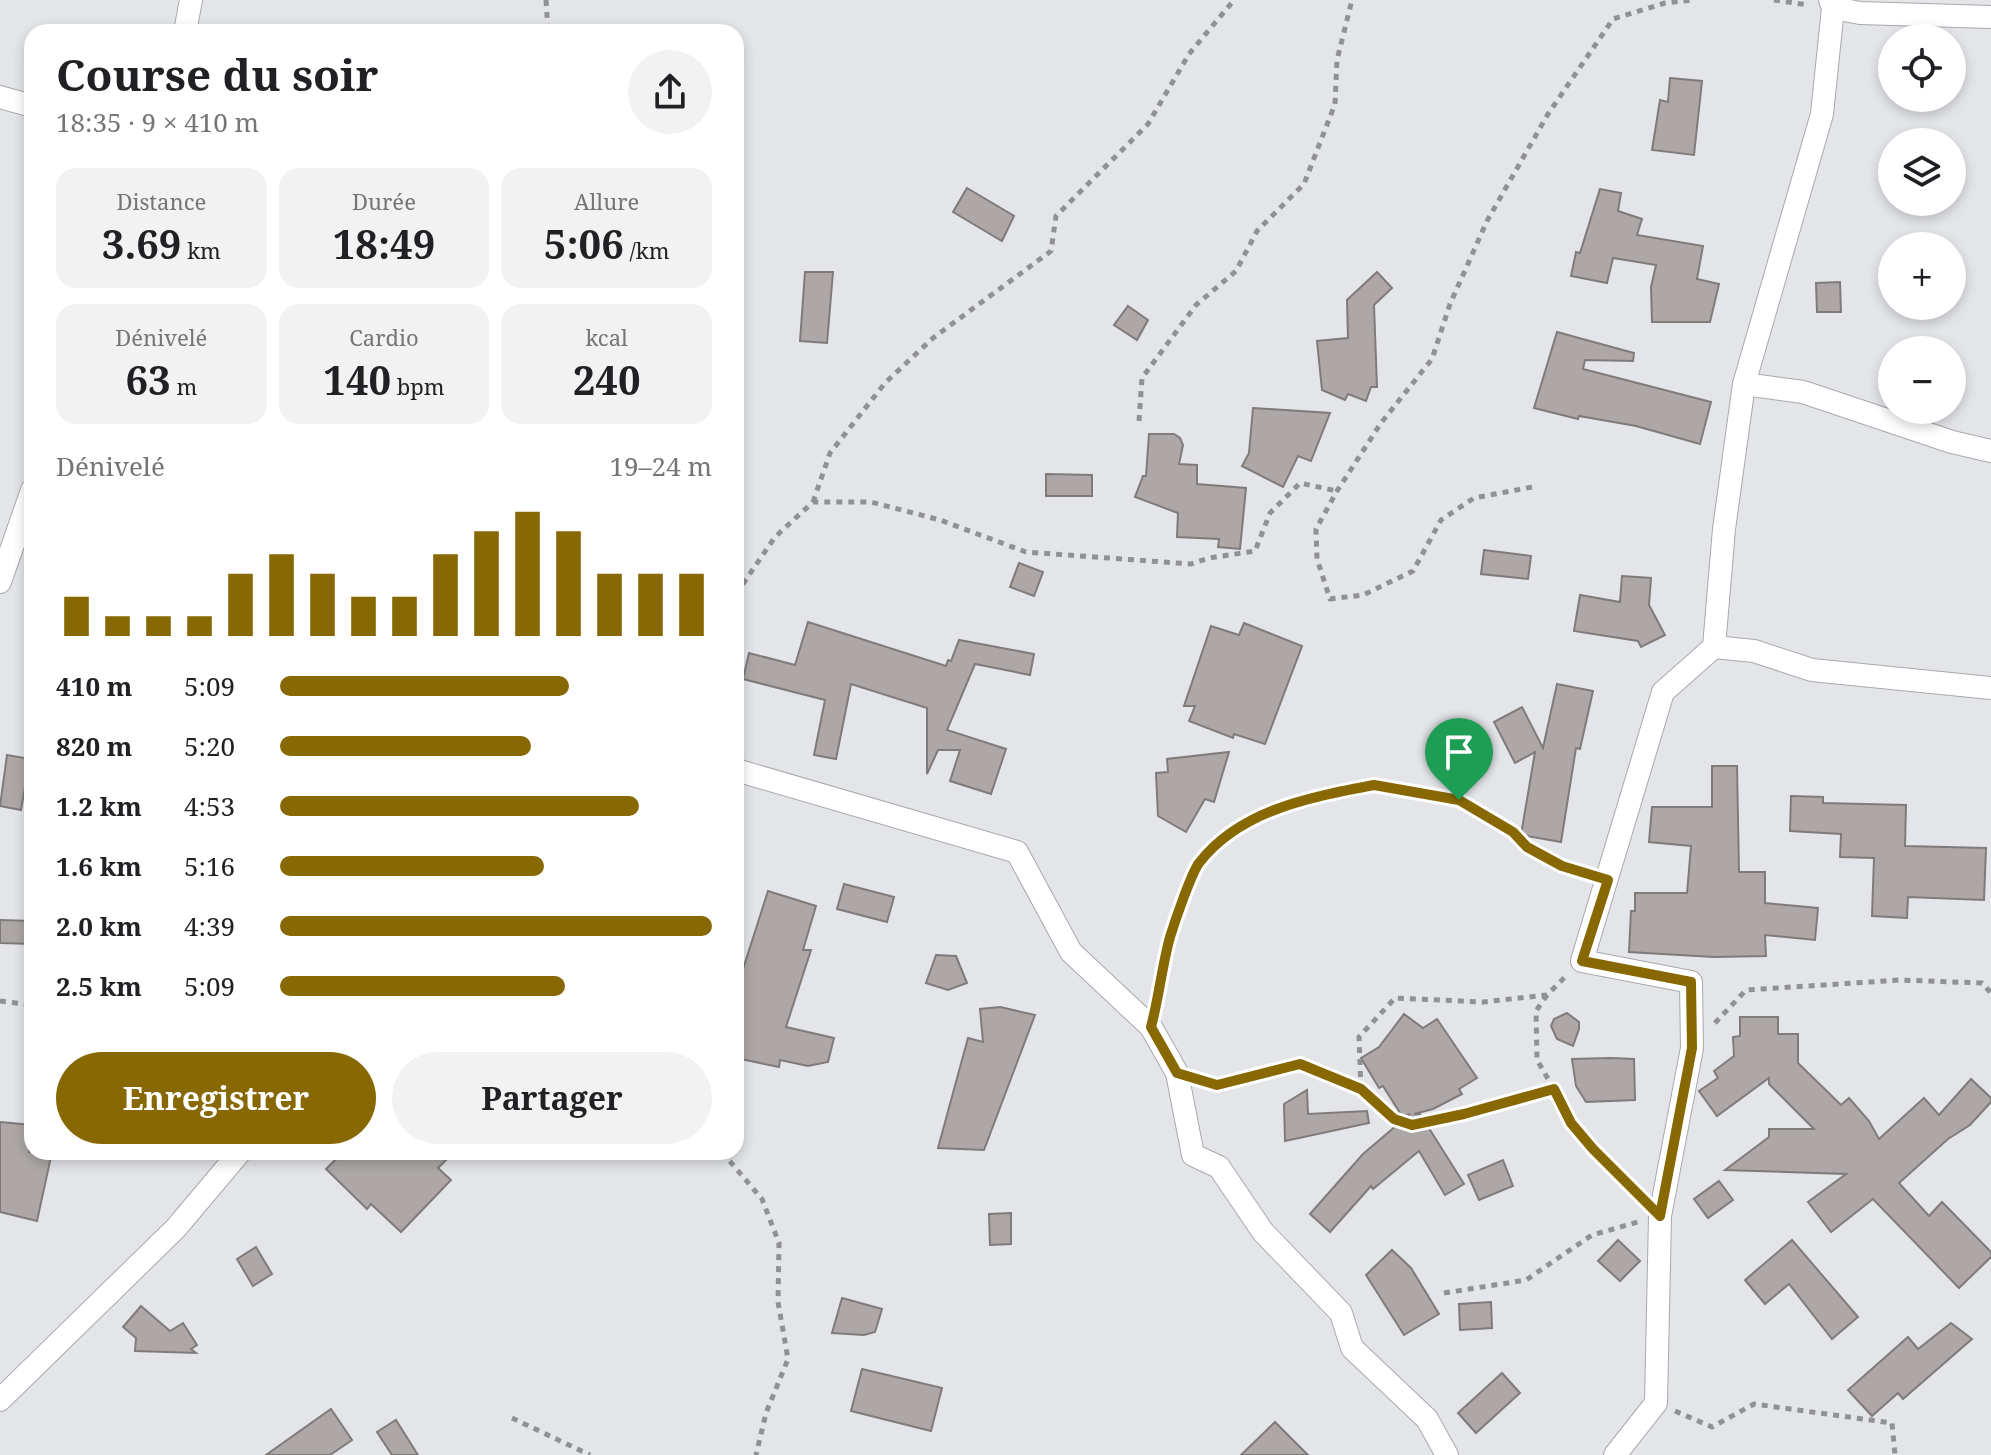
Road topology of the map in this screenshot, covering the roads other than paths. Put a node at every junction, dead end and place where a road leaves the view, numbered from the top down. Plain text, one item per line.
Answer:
1 (191, 0) edge
2 (1832, 4) edge
3 (1991, 17) edge
4 (186, 24) edge
5 (0, 97) edge
6 (24, 104) edge
7 (1744, 384) junction
8 (1991, 451) edge
9 (24, 513) edge
10 (0, 582) edge
11 (1714, 647) junction
12 (1991, 688) edge
13 (744, 772) edge
14 (233, 1160) edge
15 (0, 1400) edge
16 (1447, 1455) edge
17 (1615, 1455) edge

1 - 4 street
2 - 3 street
2 - 7 street
5 - 6 street
7 - 8 street
7 - 11 street
9 - 10 street
11 - 12 street
11 - 17 street
13 - 16 street
14 - 15 street

